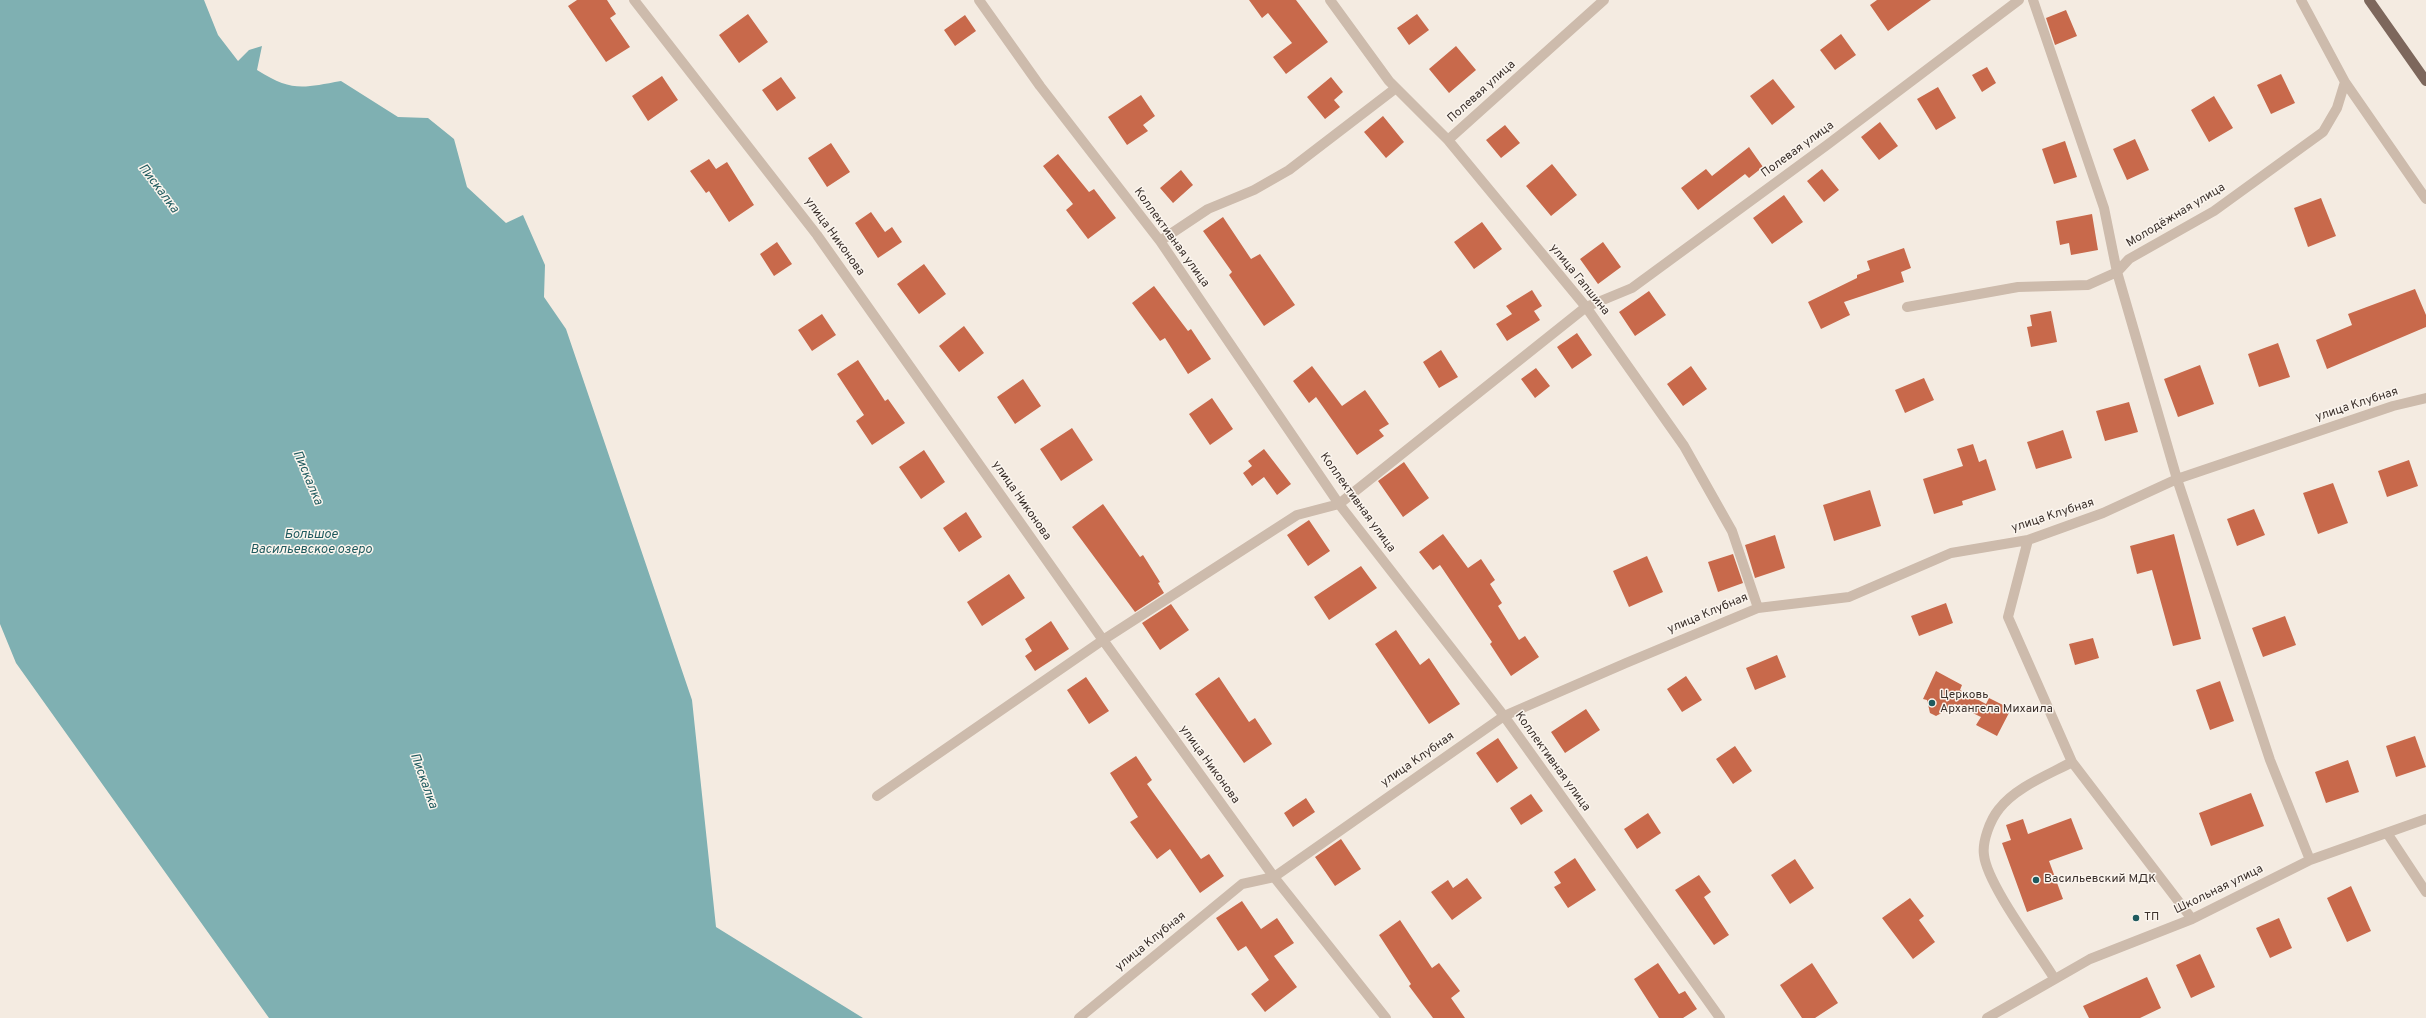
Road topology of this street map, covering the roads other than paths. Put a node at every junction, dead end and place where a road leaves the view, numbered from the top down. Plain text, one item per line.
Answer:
1 (634, 0) edge
2 (979, 0) edge
3 (1330, 0) edge
4 (1604, 0) edge
5 (2019, 0) edge
6 (2033, 0) edge
7 (2301, 0) edge
8 (2369, 0) edge
9 (2426, 81) edge
10 (2345, 82) junction
11 (1396, 88) junction
12 (1448, 140) junction
13 (2426, 199) edge
14 (1160, 241) junction
15 (2117, 272) junction
16 (1586, 307) junction
17 (1907, 307) dead end
18 (2426, 398) edge
19 (2177, 479) junction
20 (1339, 504) junction
21 (2028, 540) junction
22 (1758, 608) junction
23 (1103, 640) junction
24 (1504, 716) junction
25 (2072, 762) junction
26 (877, 796) dead end
27 (2426, 819) edge
28 (2387, 834) junction
29 (2310, 860) junction
30 (1274, 877) junction
31 (2426, 892) edge
32 (2192, 919) junction
33 (2054, 978) junction
34 (1079, 1018) edge
35 (1386, 1018) edge
36 (1720, 1018) edge
37 (1987, 1018) edge

1 - 23 street, улица Никонова
2 - 14 street, Коллективная улица
3 - 11 street, улица Гапшина
4 - 12 street, Полевая улица
5 - 16 street, Полевая улица
6 - 15 street
7 - 10 street
8 - 9 main road
10 - 13 street
10 - 15 street, Молодёжная улица
11 - 12 street, улица Гапшина
11 - 14 street
12 - 16 street, улица Гапшина
14 - 20 street, Коллективная улица
15 - 17 street, Молодёжная улица
15 - 19 street
16 - 20 street, Полевая улица
16 - 22 street, улица Гапшина
18 - 19 street, улица Клубная
19 - 21 street, улица Клубная
19 - 29 street
20 - 23 street
20 - 24 street, Коллективная улица
21 - 22 street, улица Клубная
21 - 25 street
22 - 24 street, улица Клубная
23 - 26 street
23 - 30 street, улица Никонова
24 - 30 street, улица Клубная
24 - 36 street, Коллективная улица
25 - 32 street
25 - 33 street
27 - 28 street, Школьная улица
28 - 29 street, Школьная улица
28 - 31 street
29 - 32 street, Школьная улица
30 - 34 street, улица Клубная
30 - 35 street, улица Никонова
32 - 33 street, Школьная улица
33 - 37 street, Школьная улица

